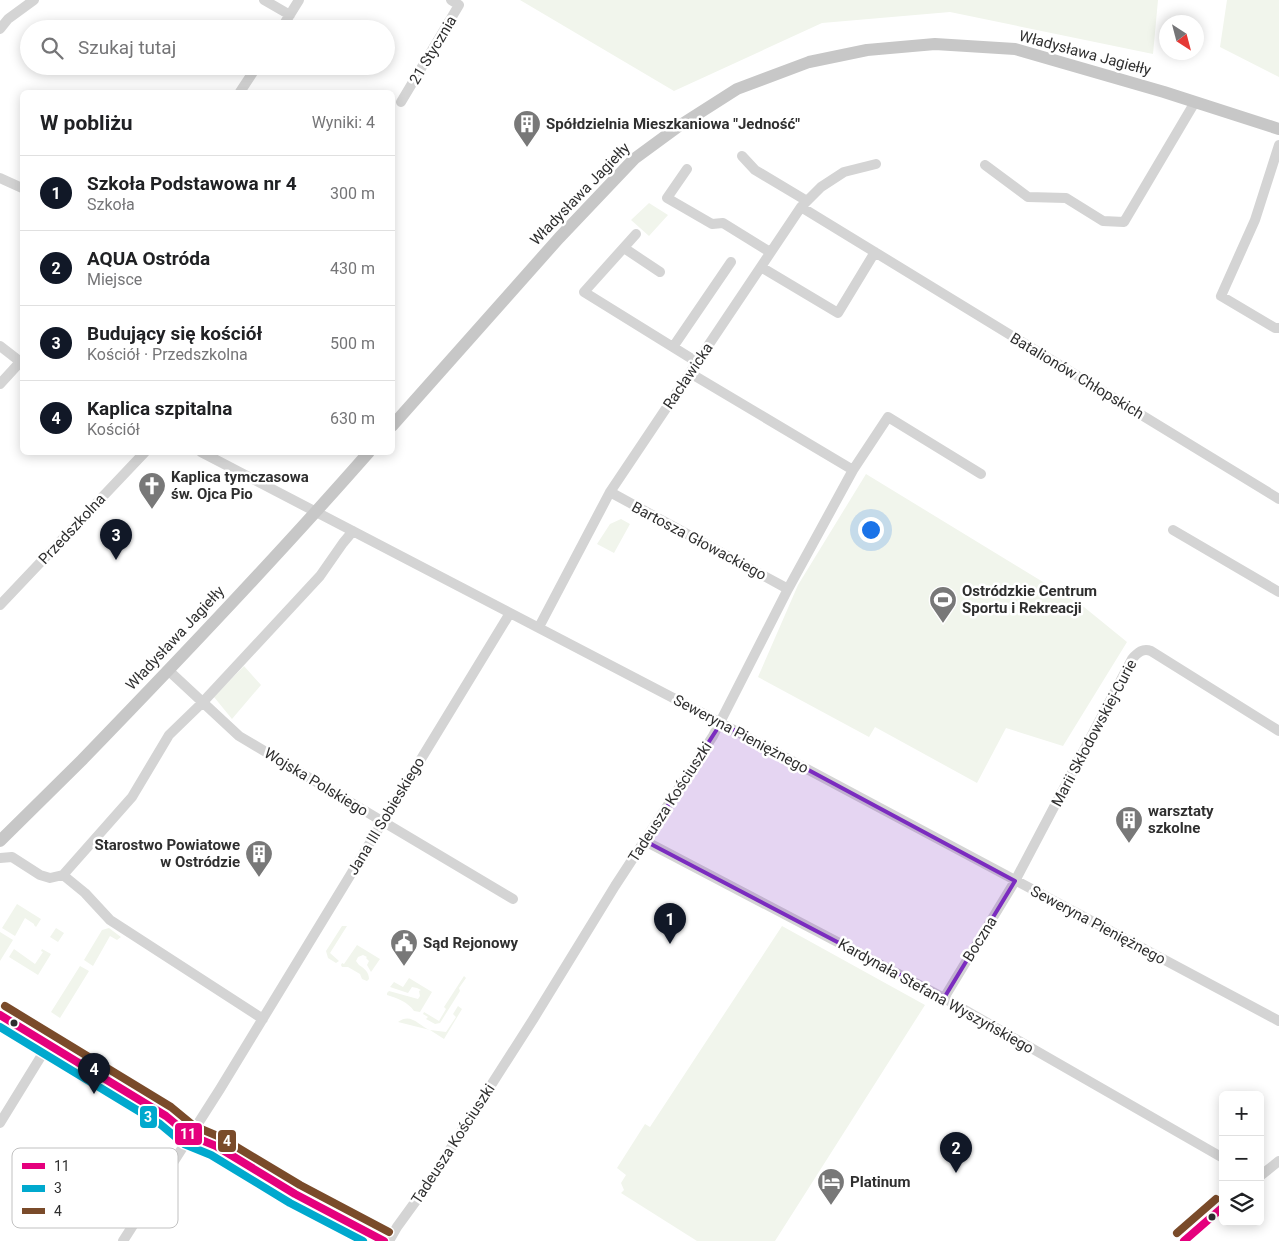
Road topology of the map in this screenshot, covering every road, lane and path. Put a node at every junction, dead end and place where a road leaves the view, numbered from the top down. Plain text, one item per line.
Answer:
1 (34, 0) edge
2 (264, 0) edge
3 (299, 0) edge
4 (451, 0) edge
5 (290, 15) junction
6 (287, 20) edge
7 (0, 28) edge
8 (251, 75) edge
9 (241, 90) edge
10 (401, 102) dead end
11 (1195, 102) junction
12 (1279, 129) edge
13 (1279, 145) edge
14 (742, 156) dead end
15 (876, 164) dead end
16 (985, 165) dead end
17 (687, 169) dead end
18 (0, 178) edge
19 (20, 187) edge
20 (804, 204) junction
21 (636, 234) dead end
22 (624, 248) junction
23 (770, 252) junction
24 (875, 252) junction
25 (731, 262) dead end
26 (761, 267) junction
27 (660, 272) dead end
28 (1279, 328) edge
29 (0, 346) edge
30 (673, 347) junction
31 (20, 361) edge
32 (697, 362) junction
33 (20, 364) edge
34 (690, 373) junction
35 (0, 384) edge
36 (395, 423) edge
37 (142, 455) edge
38 (206, 455) edge
39 (366, 455) edge
40 (853, 470) junction
41 (981, 474) dead end
42 (610, 492) junction
43 (1279, 499) edge
44 (316, 512) junction
45 (1173, 530) dead end
46 (353, 531) junction
47 (788, 589) junction
48 (1279, 592) edge
49 (0, 605) edge
50 (510, 613) junction
51 (539, 628) junction
52 (168, 670) junction
53 (202, 703) junction
54 (720, 723) junction
55 (1279, 731) edge
56 (382, 822) junction
57 (0, 841) edge
58 (645, 841) junction
59 (0, 858) edge
60 (62, 875) junction
61 (1016, 881) junction
62 (513, 899) dead end
63 (944, 998) junction
64 (0, 1015) edge
65 (263, 1019) junction
66 (1279, 1021) edge
67 (48, 1044) junction
68 (0, 1123) edge
69 (189, 1135) junction
70 (178, 1153) edge
71 (1219, 1156) edge
72 (1279, 1160) edge
73 (1264, 1173) edge
74 (1219, 1210) edge
75 (132, 1228) edge
76 (124, 1241) edge
77 (384, 1241) edge
78 (388, 1241) edge
79 (1184, 1241) edge

1 - 7 street
2 - 5 street
3 - 5 street
4 - 10 street, 21 Stycznia
5 - 6 street
8 - 9 street
11 - 12 main road, Władysława Jagiełły
11 - 16 street
11 - 36 main road, Władysława Jagiełły
13 - 28 street
14 - 20 street, Batalionów Chłopskich
15 - 20 street, Racławicka
17 - 23 street
18 - 19 street
20 - 23 street, Racławicka
20 - 24 street, Batalionów Chłopskich
21 - 22 street
22 - 27 street
22 - 30 street
23 - 26 street, Racławicka
24 - 26 street
24 - 43 street, Batalionów Chłopskich
25 - 30 street
26 - 32 street, Racławicka
29 - 31 street
30 - 32 street
32 - 34 street, Racławicka
33 - 35 street
34 - 40 street
34 - 42 street, Racławicka
37 - 49 street, Przedszkolna
38 - 44 street, Seweryna Pieniężnego
39 - 44 main road, Władysława Jagiełły
40 - 41 street, Tadeusza Kościuszki
40 - 47 street, Tadeusza Kościuszki
42 - 47 street, Bartosza Głowackiego
42 - 51 street, Racławicka
44 - 46 street, Seweryna Pieniężnego
44 - 52 main road, Władysława Jagiełły
45 - 48 street
46 - 50 street, Seweryna Pieniężnego
46 - 53 street
47 - 54 street, Tadeusza Kościuszki
50 - 51 street, Seweryna Pieniężnego
50 - 56 street, Jana III Sobieskiego
51 - 54 street, Seweryna Pieniężnego
52 - 53 street, Wojska Polskiego
52 - 57 main road, Władysława Jagiełły
53 - 56 street, Wojska Polskiego
53 - 60 street
54 - 58 street, Tadeusza Kościuszki
54 - 61 street, Seweryna Pieniężnego
55 - 61 street, Marii Skłodowskiej-Curie
56 - 62 street, Wojska Polskiego
56 - 65 street, Jana III Sobieskiego
58 - 63 street, Kardynała Stefana Wyszyńskiego
58 - 78 street, Tadeusza Kościuszki
59 - 60 street
60 - 65 street
61 - 63 street, Boczna
61 - 66 street, Seweryna Pieniężnego
63 - 71 street, Kardynała Stefana Wyszyńskiego
64 - 67 street
65 - 69 street, Jana III Sobieskiego
67 - 68 street
67 - 69 street
69 - 70 street, Jana III Sobieskiego
69 - 77 street
72 - 73 street
74 - 79 street
75 - 76 street, Jana III Sobieskiego

